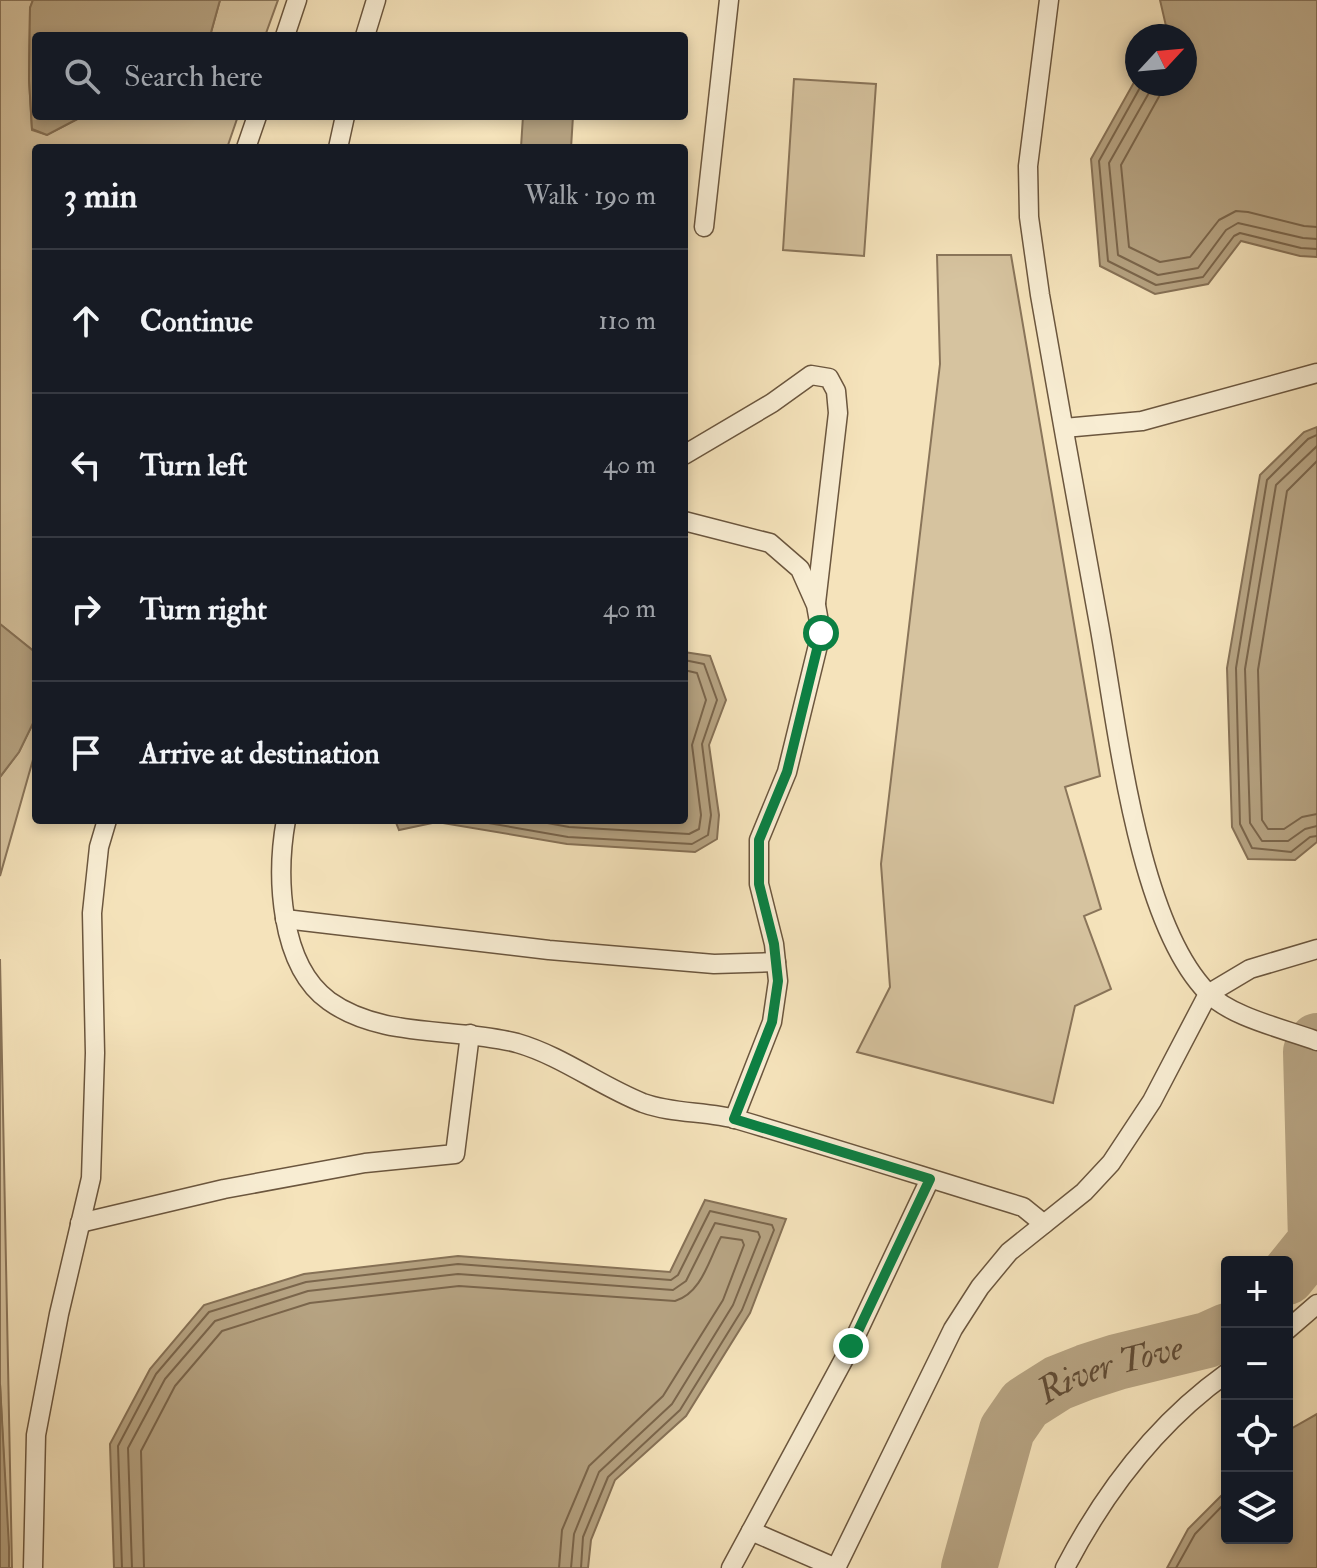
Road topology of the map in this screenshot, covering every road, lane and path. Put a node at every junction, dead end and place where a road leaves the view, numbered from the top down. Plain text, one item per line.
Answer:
1 (297, 0) edge
2 (376, 0) edge
3 (729, 0) edge
4 (1049, 0) edge
5 (286, 32) edge
6 (366, 32) edge
7 (256, 120) edge
8 (344, 120) edge
9 (247, 144) edge
10 (339, 144) edge
11 (704, 227) dead end
12 (1317, 373) edge
13 (1064, 428) junction
14 (688, 453) edge
15 (688, 522) edge
16 (816, 605) junction
17 (106, 824) edge
18 (286, 824) edge
19 (285, 919) junction
20 (1317, 949) edge
21 (776, 962) junction
22 (1208, 994) junction
23 (470, 1034) junction
24 (1317, 1041) edge
25 (734, 1119) junction
26 (930, 1179) junction
27 (80, 1223) junction
28 (1044, 1224) junction
29 (1317, 1304) edge
30 (1289, 1328) edge
31 (1221, 1378) edge
32 (751, 1531) junction
33 (33, 1568) edge
34 (731, 1568) edge
35 (836, 1568) edge
36 (1065, 1568) edge

1 - 5 lane
2 - 6 lane
3 - 11 lane
4 - 13 lane
7 - 9 lane
8 - 10 lane
12 - 13 lane
13 - 22 lane
14 - 16 lane
15 - 16 lane
16 - 21 lane
17 - 27 lane
18 - 19 lane
19 - 21 lane
19 - 23 lane
20 - 22 lane
21 - 25 lane
22 - 24 lane
22 - 28 lane
23 - 25 lane
23 - 27 lane
25 - 26 lane
26 - 28 lane
26 - 32 lane
27 - 33 lane
28 - 35 lane
29 - 30 lane
31 - 36 lane
32 - 34 lane
32 - 35 lane

